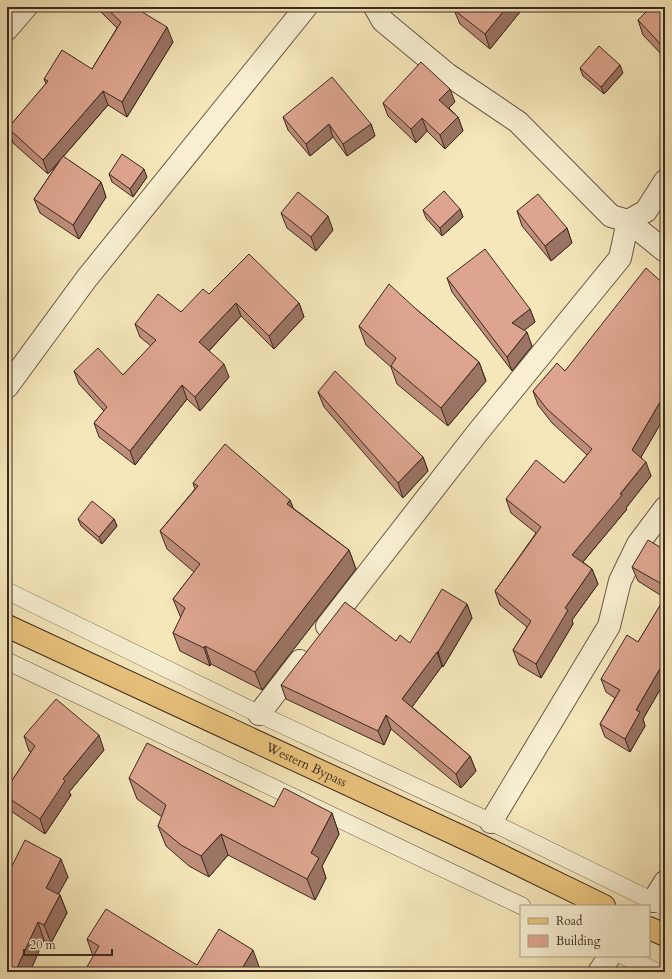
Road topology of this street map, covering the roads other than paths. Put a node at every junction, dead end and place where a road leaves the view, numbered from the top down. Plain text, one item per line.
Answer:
1 (26, 7) edge
2 (306, 7) edge
3 (375, 7) edge
4 (7, 29) edge
5 (665, 181) edge
6 (628, 221) junction
7 (665, 250) edge
8 (7, 387) edge
9 (665, 508) edge
10 (7, 591) edge
11 (7, 626) edge
12 (7, 661) edge
13 (259, 714) junction
14 (491, 822) junction
15 (665, 882) edge
16 (659, 904) edge
17 (520, 905) edge
18 (602, 905) edge
19 (650, 928) edge
20 (665, 935) edge
21 (609, 957) edge
22 (626, 957) edge
23 (599, 972) edge
24 (657, 972) edge

1 - 4 street
2 - 8 street
3 - 6 street
5 - 6 street
6 - 7 street
6 - 13 street
9 - 14 street
10 - 13 lane
11 - 18 main road, Western Bypass
12 - 17 lane
13 - 14 lane
14 - 16 lane
15 - 16 street
19 - 20 main road
21 - 23 street
22 - 24 lane

